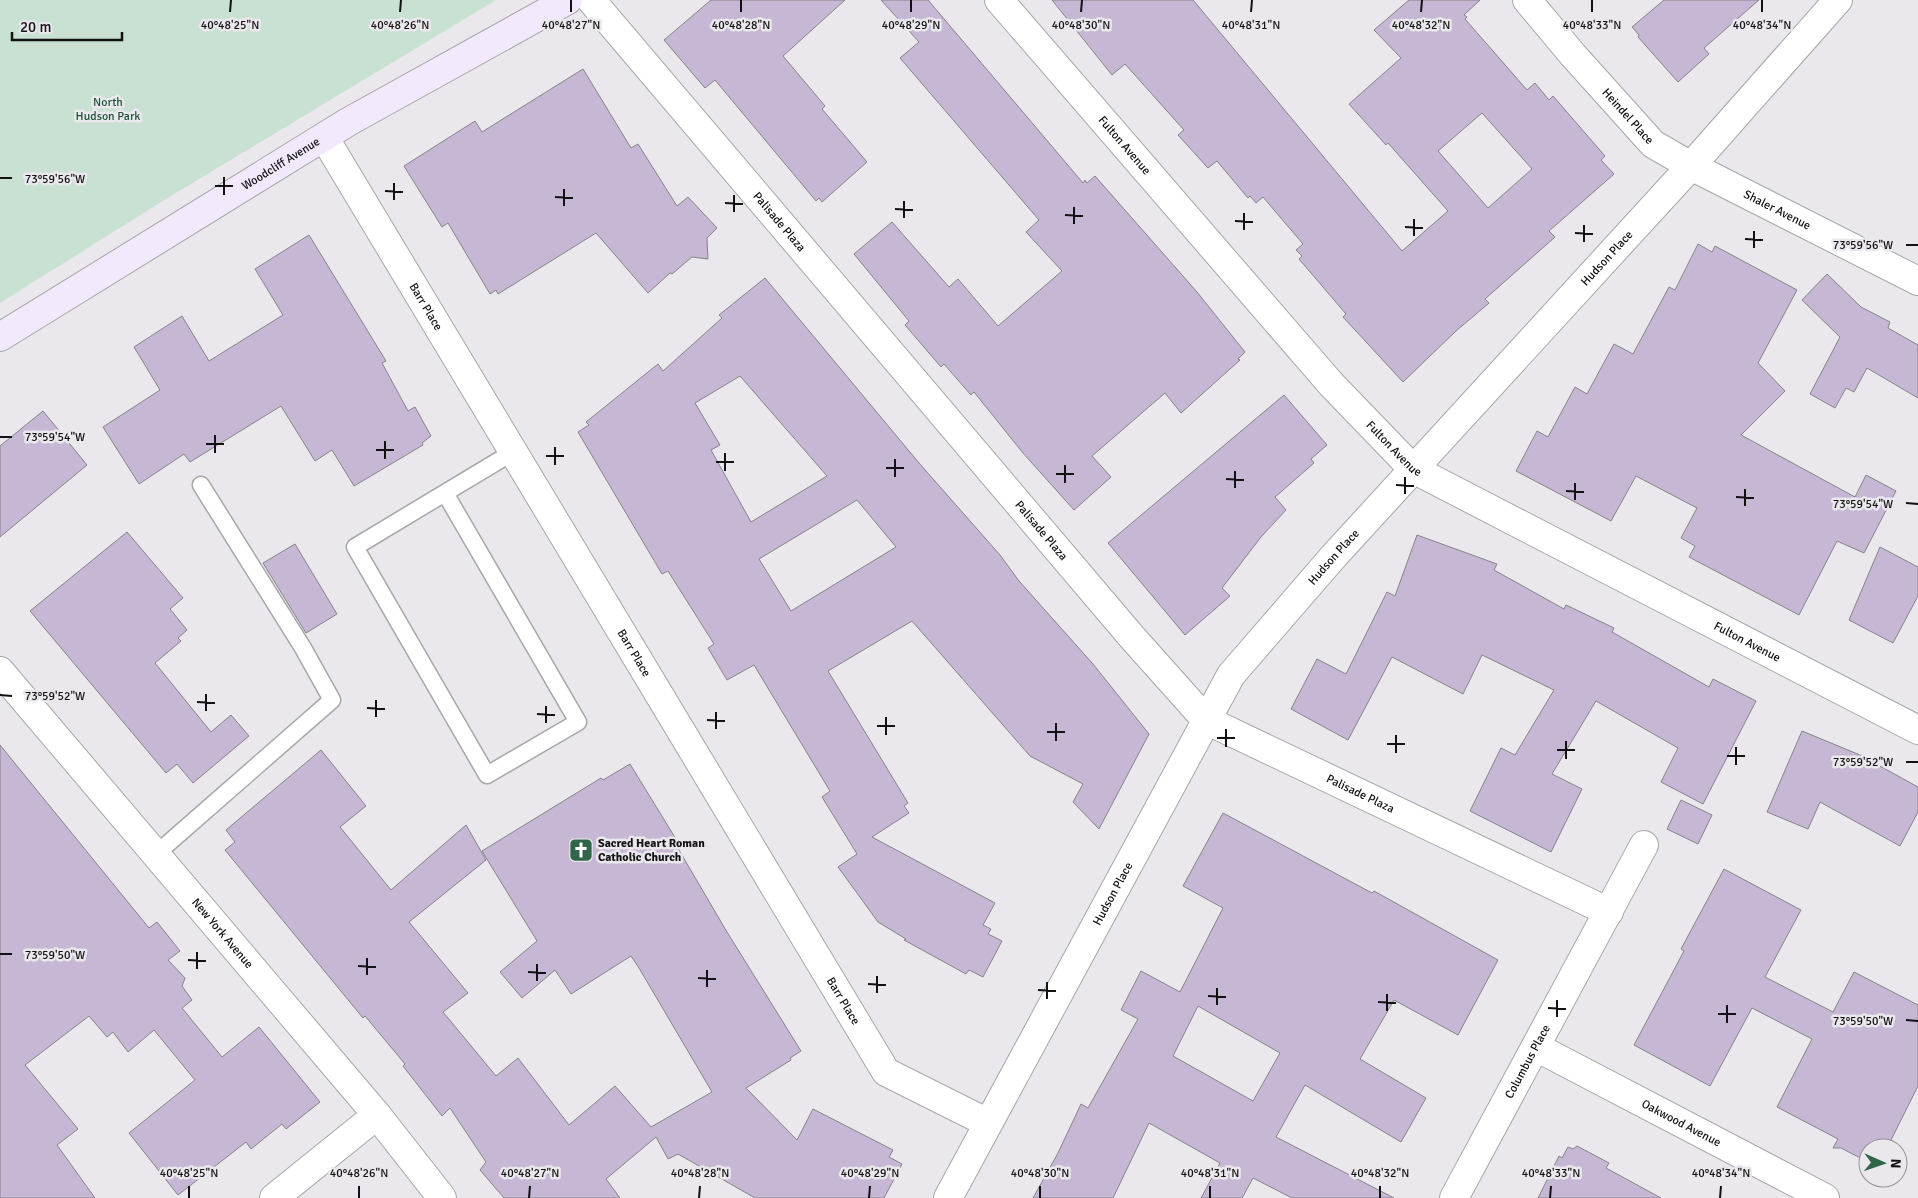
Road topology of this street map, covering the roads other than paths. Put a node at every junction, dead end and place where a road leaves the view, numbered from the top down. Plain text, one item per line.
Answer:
1 (568, 0) edge
2 (591, 0) edge
3 (998, 0) edge
4 (1527, 0) edge
5 (1838, 0) edge
6 (324, 137) junction
7 (1691, 166) junction
8 (1918, 281) edge
9 (0, 338) edge
10 (513, 452) junction
11 (1413, 469) junction
12 (201, 485) dead end
13 (445, 493) junction
14 (0, 671) edge
15 (1206, 720) junction
16 (1918, 730) edge
17 (1644, 845) dead end
18 (156, 854) junction
19 (1609, 912) junction
20 (1536, 1047) junction
21 (377, 1115) junction
22 (988, 1124) junction
23 (274, 1198) edge
24 (442, 1198) edge
25 (948, 1198) edge
26 (1454, 1198) edge
27 (1825, 1198) edge

1 - 6 main road, Woodcliff Avenue
2 - 15 street, Palisade Plaza
3 - 11 street, Fulton Avenue
4 - 7 street, Heindel Place
5 - 7 street, Hudson Place
6 - 9 main road, Woodcliff Avenue
6 - 10 street, Barr Place
7 - 8 street, Shaler Avenue
7 - 11 street, Hudson Place
10 - 13 lane
10 - 22 street, Barr Place
11 - 15 street, Hudson Place
11 - 16 street, Fulton Avenue
12 - 18 lane
13 - 13 lane
14 - 18 street, New York Avenue
15 - 19 street, Palisade Plaza
15 - 22 street, Hudson Place
17 - 19 street, Columbus Place
18 - 21 street, New York Avenue
19 - 20 street, Columbus Place
20 - 26 street, Columbus Place
20 - 27 street, Oakwood Avenue
21 - 23 street
21 - 24 street, New York Avenue
22 - 25 street, Hudson Place

